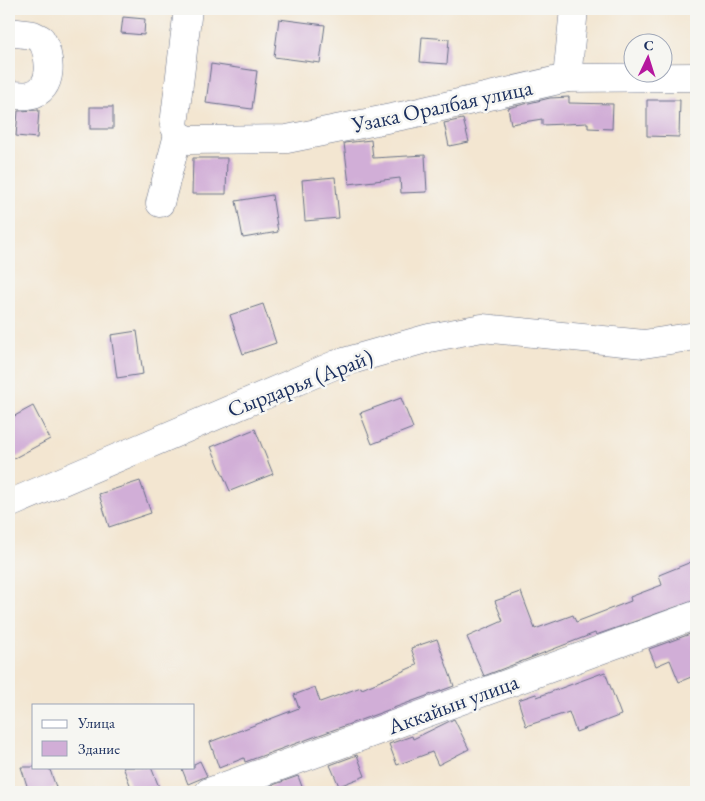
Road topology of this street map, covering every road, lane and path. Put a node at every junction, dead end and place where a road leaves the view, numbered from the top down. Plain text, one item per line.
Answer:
1 (188, 9) edge
2 (574, 9) edge
3 (9, 32) edge
4 (696, 77) edge
5 (567, 78) junction
6 (9, 94) edge
7 (184, 138) junction
8 (160, 203) dead end
9 (696, 336) edge
10 (9, 504) edge
11 (696, 615) edge
12 (208, 792) edge

1 - 7 street
2 - 5 street
3 - 6 street
4 - 5 street, Узака Оралбая улица
5 - 7 street, Узака Оралбая улица
7 - 8 street
9 - 10 street, Сырдарья (Арай)
11 - 12 street, Аккайын улица

